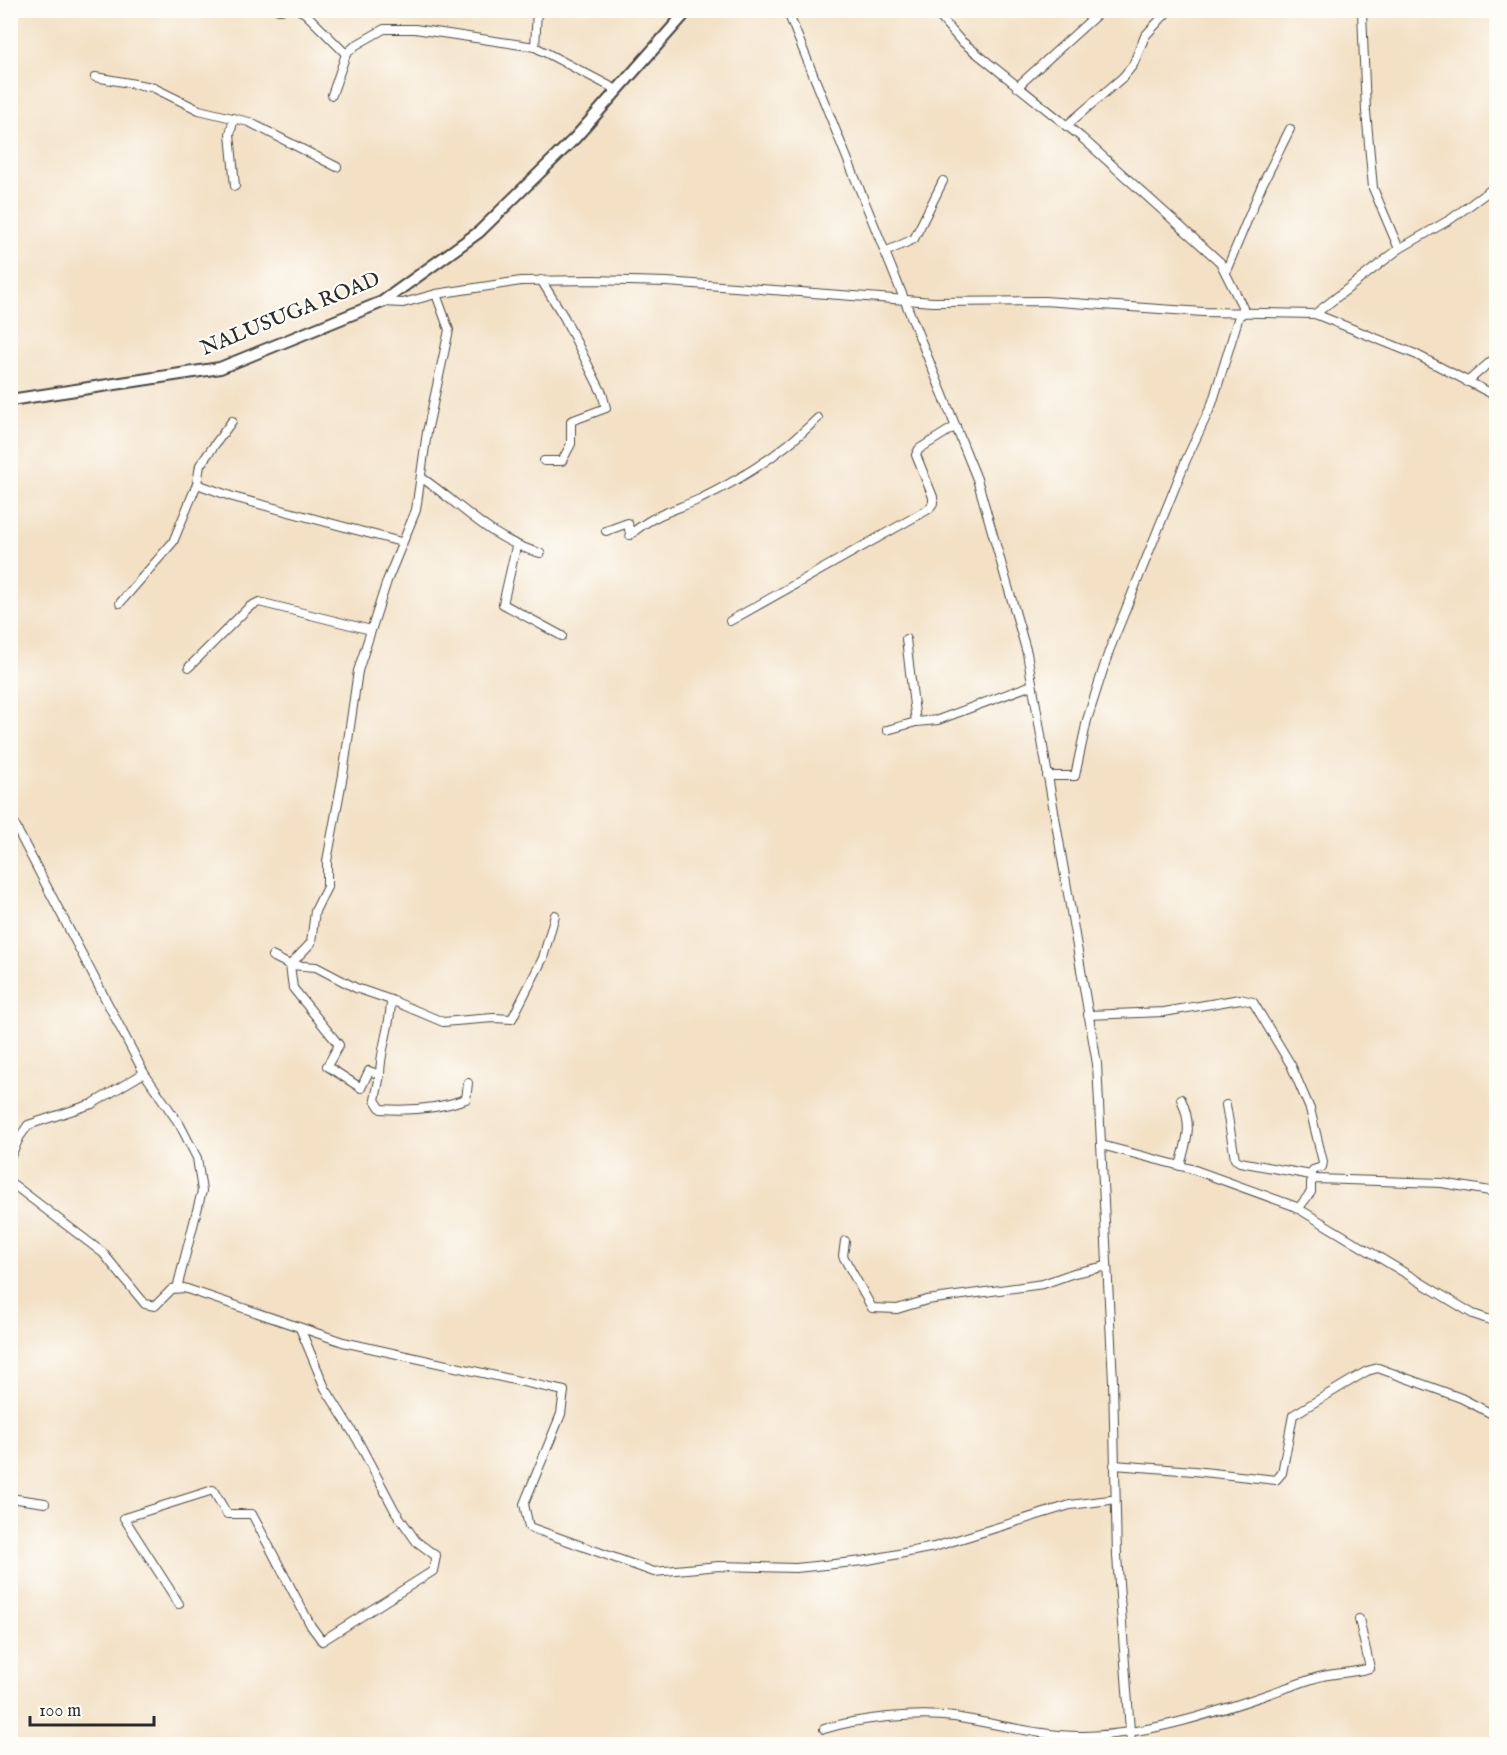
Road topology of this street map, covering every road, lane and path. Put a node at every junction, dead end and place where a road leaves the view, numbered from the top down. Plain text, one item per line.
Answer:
1 (299, 10) edge
2 (537, 10) edge
3 (688, 10) edge
4 (786, 10) edge
5 (934, 10) edge
6 (1102, 10) edge
7 (1168, 10) edge
8 (1362, 11) edge
9 (535, 47) junction
10 (346, 54) junction
11 (95, 77) dead end
12 (1017, 87) junction
13 (617, 90) junction
14 (332, 95) dead end
15 (234, 118) junction
16 (1066, 126) junction
17 (1290, 129) dead end
18 (337, 167) dead end
19 (943, 181) dead end
20 (236, 186) dead end
21 (1497, 186) edge
22 (1399, 249) junction
23 (885, 252) junction
24 (1226, 271) junction
25 (541, 280) junction
26 (436, 294) junction
27 (904, 299) junction
28 (382, 302) junction
29 (1245, 312) junction
30 (1315, 314) junction
31 (1497, 357) edge
32 (1467, 382) junction
33 (1497, 396) edge
34 (10, 400) edge
35 (818, 417) dead end
36 (232, 421) dead end
37 (956, 426) junction
38 (544, 461) dead end
39 (422, 478) junction
40 (197, 484) junction
41 (606, 531) dead end
42 (401, 542) junction
43 (516, 547) junction
44 (540, 553) dead end
45 (120, 603) dead end
46 (730, 621) dead end
47 (371, 630) junction
48 (562, 636) dead end
49 (906, 639) dead end
50 (189, 667) dead end
51 (1032, 685) junction
52 (916, 722) junction
53 (887, 730) dead end
54 (1047, 776) junction
55 (10, 816) edge
56 (555, 915) dead end
57 (272, 956) dead end
58 (290, 964) junction
59 (391, 1000) junction
60 (1088, 1015) junction
61 (144, 1073) junction
62 (380, 1075) junction
63 (468, 1083) dead end
64 (1181, 1099) dead end
65 (1226, 1105) dead end
66 (1101, 1145) junction
67 (10, 1158) edge
68 (1180, 1166) junction
69 (1313, 1177) junction
70 (10, 1182) edge
71 (1497, 1192) edge
72 (1298, 1209) junction
73 (844, 1241) dead end
74 (1107, 1266) junction
75 (177, 1288) junction
76 (1497, 1322) edge
77 (300, 1329) junction
78 (1497, 1416) edge
79 (1114, 1466) junction
80 (10, 1498) edge
81 (1110, 1500) dead end
82 (45, 1503) dead end
83 (179, 1604) dead end
84 (1359, 1619) dead end
85 (824, 1729) dead end
86 (1130, 1733) junction
87 (1131, 1744) edge

1 - 10 street
2 - 9 street
3 - 13 street, NALUSUGA ROAD
4 - 23 street
5 - 12 street
6 - 12 street
7 - 16 street
8 - 22 street
9 - 10 street
9 - 13 street
10 - 14 street
11 - 15 street
12 - 16 street
13 - 28 street, NALUSUGA ROAD
15 - 18 street
15 - 20 street
16 - 24 street
17 - 24 street
19 - 23 street
21 - 22 street
22 - 30 street
23 - 27 street
24 - 29 street
25 - 26 street
25 - 27 street
25 - 38 street
26 - 28 street
26 - 39 street
27 - 29 street
27 - 37 street
28 - 34 street, NALUSUGA ROAD
29 - 30 street
29 - 54 street
30 - 32 street
31 - 32 street
32 - 33 street
35 - 41 street
36 - 40 street
37 - 46 street
37 - 51 street
39 - 42 street
39 - 43 street
40 - 42 street
40 - 45 street
42 - 47 street
43 - 44 street
43 - 48 street
47 - 50 street
47 - 58 street
49 - 52 street
51 - 52 street
51 - 54 street
52 - 53 street
54 - 60 street
55 - 61 street
56 - 59 street
57 - 58 street
58 - 59 street
58 - 62 street
59 - 62 street
60 - 66 street
60 - 69 street
61 - 67 street
61 - 75 street
62 - 63 street
64 - 68 street
65 - 69 street
66 - 68 street
66 - 74 street
68 - 72 street
69 - 71 street
69 - 72 street
70 - 75 street
72 - 76 street
73 - 74 street
74 - 79 street
75 - 77 street
77 - 81 street
77 - 83 street
78 - 79 street
79 - 86 street
80 - 82 street
84 - 86 street
85 - 86 street
86 - 87 street

